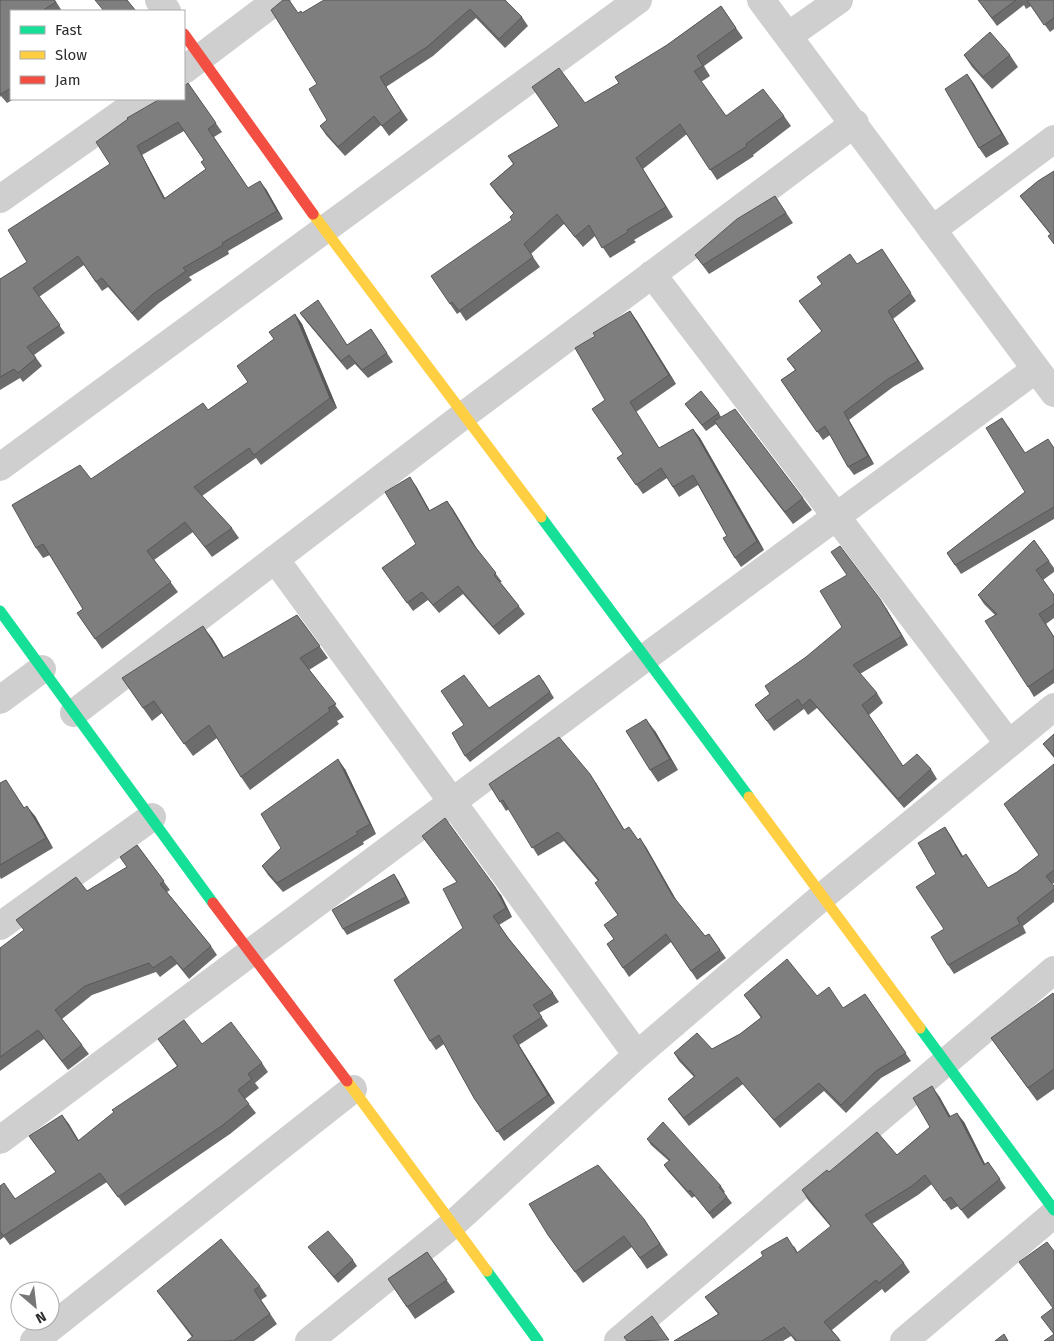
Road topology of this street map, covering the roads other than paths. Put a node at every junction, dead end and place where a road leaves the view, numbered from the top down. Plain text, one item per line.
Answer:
1 (277, 0) edge
2 (638, 0) edge
3 (761, 0) edge
4 (839, 0) edge
5 (788, 36) junction
6 (185, 38) edge
7 (192, 64) edge
8 (141, 100) edge
9 (855, 123) junction
10 (1054, 139) edge
11 (0, 199) edge
12 (324, 229) junction
13 (932, 230) junction
14 (652, 274) junction
15 (1036, 369) junction
16 (1054, 393) edge
17 (464, 415) junction
18 (0, 467) edge
19 (836, 516) junction
20 (275, 559) junction
21 (0, 611) edge
22 (646, 657) junction
23 (42, 669) junction
24 (0, 700) edge
25 (1054, 707) edge
26 (74, 713) junction
27 (1009, 744) junction
28 (452, 803) junction
29 (152, 817) junction
30 (823, 896) junction
31 (0, 926) edge
32 (250, 954) junction
33 (1054, 970) edge
34 (637, 1055) junction
35 (946, 1062) junction
36 (353, 1088) junction
37 (0, 1140) edge
38 (1054, 1210) edge
39 (1054, 1214) edge
40 (452, 1225) junction
41 (35, 1341) edge
42 (309, 1341) edge
43 (538, 1341) edge
44 (618, 1341) edge
45 (904, 1341) edge

1 - 7 street
2 - 12 street
3 - 5 street
4 - 5 street
5 - 9 street
6 - 7 street
7 - 12 street
8 - 11 street
9 - 13 street
9 - 14 street
10 - 13 street
12 - 17 street
12 - 18 street
13 - 15 street
14 - 17 street
14 - 19 street
15 - 16 street
15 - 19 street
17 - 20 street
17 - 22 street
19 - 22 street
19 - 27 street
20 - 26 street
20 - 28 street
21 - 23 street
22 - 28 street
22 - 30 street
23 - 24 street
23 - 26 street
25 - 27 street
26 - 29 street
27 - 30 street
28 - 32 street
28 - 34 street
29 - 31 street
29 - 32 street
30 - 34 street
30 - 35 street
32 - 36 street
32 - 37 street
33 - 35 street
34 - 40 street
35 - 38 street
35 - 44 street
36 - 40 street
36 - 41 street
39 - 45 street
40 - 42 street
40 - 43 street

